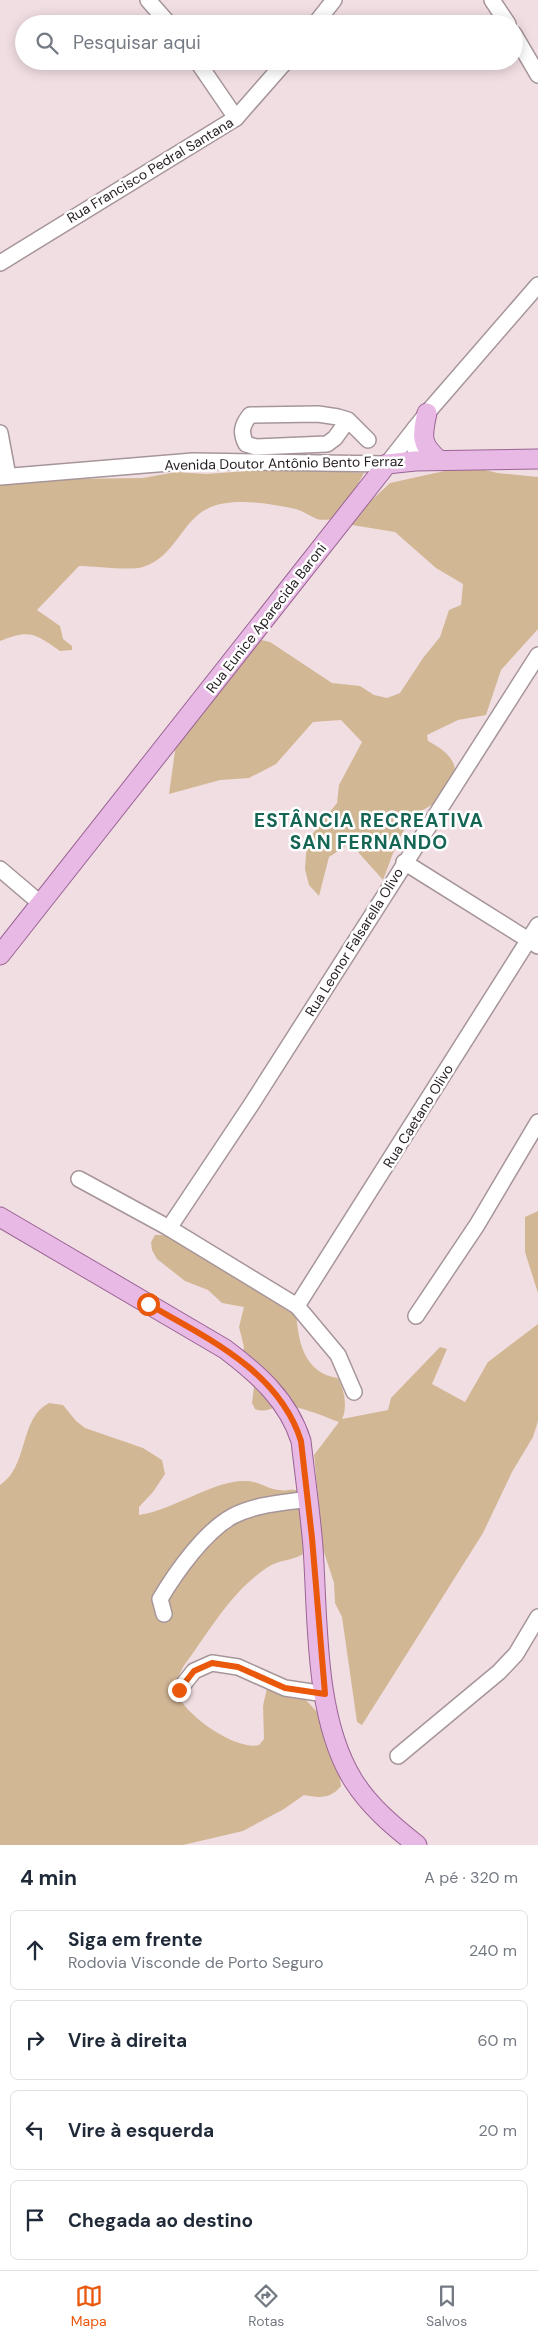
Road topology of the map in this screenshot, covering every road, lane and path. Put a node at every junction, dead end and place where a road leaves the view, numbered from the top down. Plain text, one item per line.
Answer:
1 (148, 0) edge
2 (334, 0) edge
3 (492, 0) edge
4 (161, 15) edge
5 (322, 15) edge
6 (502, 15) edge
7 (523, 49) edge
8 (203, 70) edge
9 (278, 70) edge
10 (538, 75) edge
11 (236, 118) junction
12 (0, 263) edge
13 (538, 286) edge
14 (427, 413) junction
15 (348, 420) junction
16 (414, 428) junction
17 (0, 433) edge
18 (368, 440) dead end
19 (538, 459) edge
20 (439, 460) junction
21 (414, 461) junction
22 (388, 464) junction
23 (4, 476) edge
24 (538, 655) edge
25 (404, 862) junction
26 (0, 869) edge
27 (40, 903) junction
28 (538, 925) edge
29 (533, 943) edge
30 (0, 955) edge
31 (538, 1122) edge
32 (79, 1179) dead end
33 (0, 1218) edge
34 (9, 1227) edge
35 (169, 1228) junction
36 (297, 1306) junction
37 (416, 1316) dead end
38 (354, 1392) dead end
39 (308, 1498) junction
40 (164, 1614) dead end
41 (538, 1617) edge
42 (179, 1690) dead end
43 (325, 1694) junction
44 (398, 1756) dead end
45 (417, 1845) edge

1 - 4 street
2 - 5 street
3 - 6 street
7 - 10 street
8 - 11 street
9 - 11 street, Rua Francisco Pedral Santana
11 - 12 street, Rua Francisco Pedral Santana
13 - 14 street, Rua Eunice Aparecida Baroni
14 - 16 street, Rua Eunice Aparecida Baroni
14 - 20 main road
15 - 15 street
15 - 18 street
16 - 21 street
16 - 22 street, Rua Eunice Aparecida Baroni
17 - 23 street
19 - 20 main road, Avenida Doutor Antônio Bento Ferraz
20 - 21 main road, Avenida Doutor Antônio Bento Ferraz
21 - 22 main road, Avenida Doutor Antônio Bento Ferraz
22 - 23 street, Avenida Doutor Antônio Bento Ferraz
22 - 27 main road, Rua Eunice Aparecida Baroni
24 - 25 street, Rua Leonor Falsarella Olivo
25 - 29 street
25 - 35 street, Rua Leonor Falsarella Olivo
26 - 27 street
27 - 30 main road, Rua Eunice Aparecida Baroni
28 - 29 street, Rua Caetano Olivo
29 - 36 street, Rua Caetano Olivo
31 - 37 street
32 - 35 street
33 - 34 main road
34 - 39 main road
35 - 36 street
36 - 38 street
39 - 40 street
39 - 43 main road
41 - 44 street
42 - 43 street
43 - 45 main road

